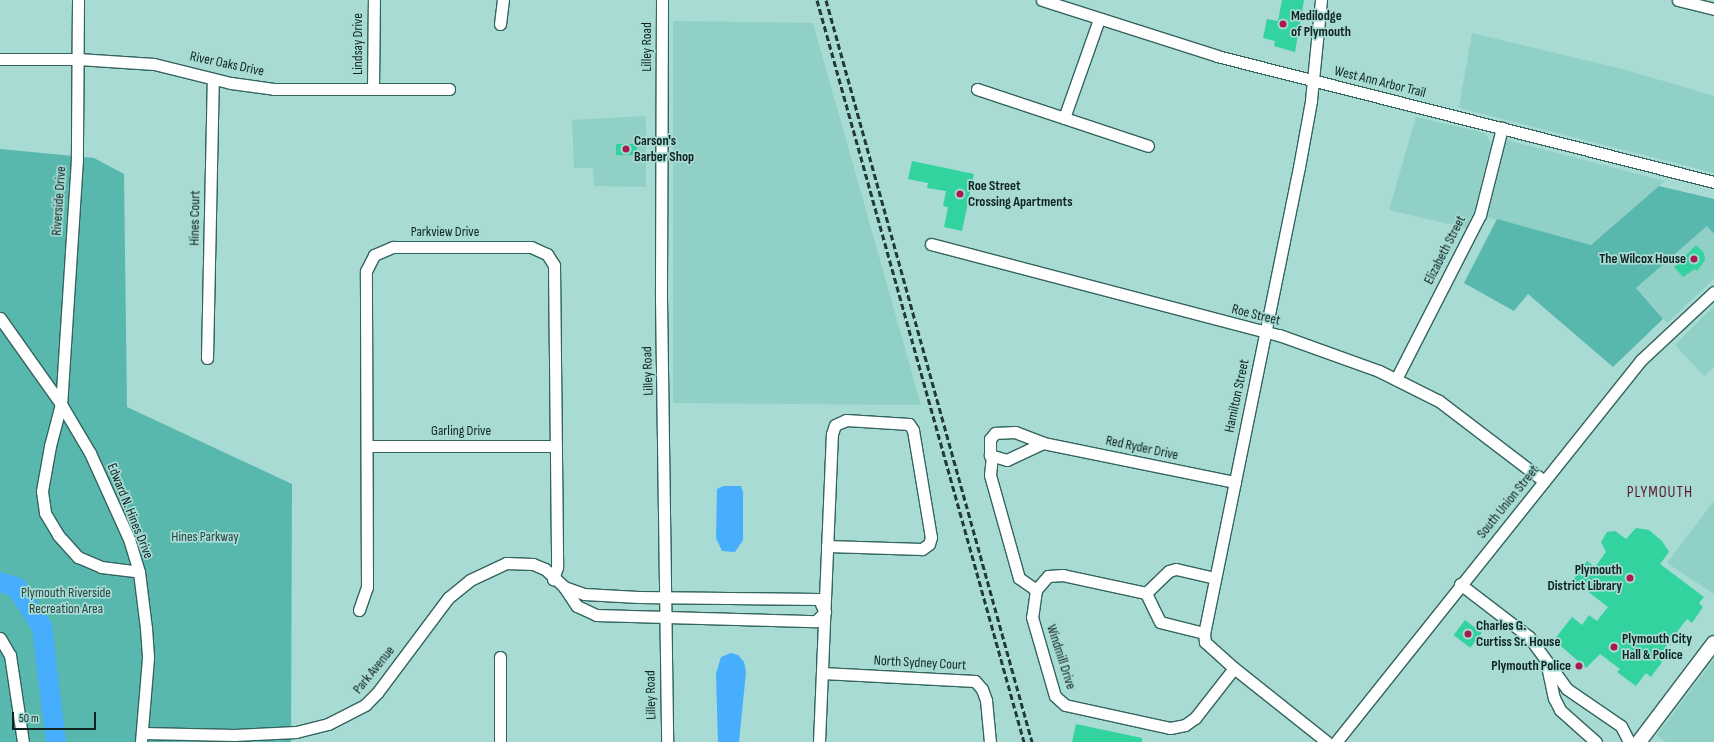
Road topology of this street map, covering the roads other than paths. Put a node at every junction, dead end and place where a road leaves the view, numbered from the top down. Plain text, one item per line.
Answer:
1 (78, 0) edge
2 (374, 0) edge
3 (503, 0) edge
4 (662, 0) edge
5 (1042, 0) edge
6 (1321, 0) edge
7 (1678, 0) edge
8 (1714, 9) edge
9 (1099, 19) junction
10 (500, 24) dead end
11 (0, 59) edge
12 (78, 59) junction
13 (213, 79) junction
14 (1312, 80) junction
15 (373, 89) junction
16 (449, 89) dead end
17 (977, 89) dead end
18 (1064, 118) junction
19 (1502, 128) junction
20 (1148, 146) dead end
21 (1714, 182) edge
22 (930, 244) dead end
23 (1714, 292) edge
24 (0, 318) edge
25 (1266, 332) junction
26 (207, 358) dead end
27 (1396, 379) junction
28 (61, 404) junction
29 (1043, 443) junction
30 (367, 446) junction
31 (556, 446) junction
32 (992, 456) junction
33 (1544, 481) junction
34 (1235, 482) junction
35 (827, 546) junction
36 (139, 572) junction
37 (1215, 578) junction
38 (553, 579) junction
39 (1460, 584) junction
40 (564, 587) junction
41 (1036, 590) junction
42 (1146, 593) junction
43 (665, 596) junction
44 (359, 610) dead end
45 (825, 612) junction
46 (665, 616) junction
47 (1204, 633) junction
48 (0, 638) edge
49 (1714, 643) edge
50 (500, 657) dead end
51 (1546, 661) junction
52 (1234, 668) junction
53 (822, 673) junction
54 (142, 738) edge
55 (22, 742) edge
56 (500, 742) edge
57 (667, 742) edge
58 (818, 742) edge
59 (990, 742) edge
60 (1327, 742) edge
61 (1336, 742) edge
62 (1596, 742) edge
63 (1630, 742) edge
64 (1639, 742) edge

1 - 12 street, Riverside Drive
2 - 15 street, Lindsay Drive
3 - 10 street
4 - 43 street, Lilley Road
5 - 9 street, West Ann Arbor Trail
6 - 14 street, Hamilton Street
7 - 8 street
9 - 14 street, West Ann Arbor Trail
9 - 18 street
11 - 12 street, River Oaks Drive
12 - 13 street, River Oaks Drive
12 - 28 street, Riverside Drive
13 - 15 street, River Oaks Drive
13 - 26 street, Hines Court
14 - 19 street, West Ann Arbor Trail
14 - 25 street, Hamilton Street
15 - 16 street, River Oaks Drive
17 - 18 street
18 - 20 street
19 - 21 street, West Ann Arbor Trail
19 - 27 street, Elizabeth Street
22 - 25 street, Roe Street
23 - 33 street, South Union Street
24 - 28 street, Edward N. Hines Drive
25 - 27 street, Roe Street
25 - 34 street, Hamilton Street
27 - 33 street, Roe Street
28 - 36 street, Edward N. Hines Drive
28 - 36 street, Riverside Drive
29 - 32 street
29 - 32 street, Red Ryder Drive
29 - 34 street, Red Ryder Drive
30 - 31 street, Garling Drive
30 - 31 street, Parkview Drive
30 - 44 street, Parkview Drive
31 - 38 street, Parkview Drive
32 - 41 street
33 - 39 street, South Union Street
34 - 37 street, Hamilton Street
35 - 35 street
35 - 45 street
36 - 54 street, Edward N. Hines Drive
37 - 42 street
37 - 47 street, Hamilton Street
38 - 40 street, Park Avenue
38 - 54 street, Park Avenue
39 - 51 street
39 - 61 street, South Union Street
40 - 43 street
40 - 46 street
41 - 42 street
41 - 52 street, Windmill Drive
42 - 47 street
43 - 45 street
43 - 46 street, Lilley Road
45 - 46 street
45 - 53 street
46 - 57 street, Lilley Road
47 - 52 street
48 - 55 street
49 - 64 main road
50 - 56 street
51 - 62 street
51 - 63 street
52 - 60 street
53 - 58 street
53 - 59 street, North Sydney Court

